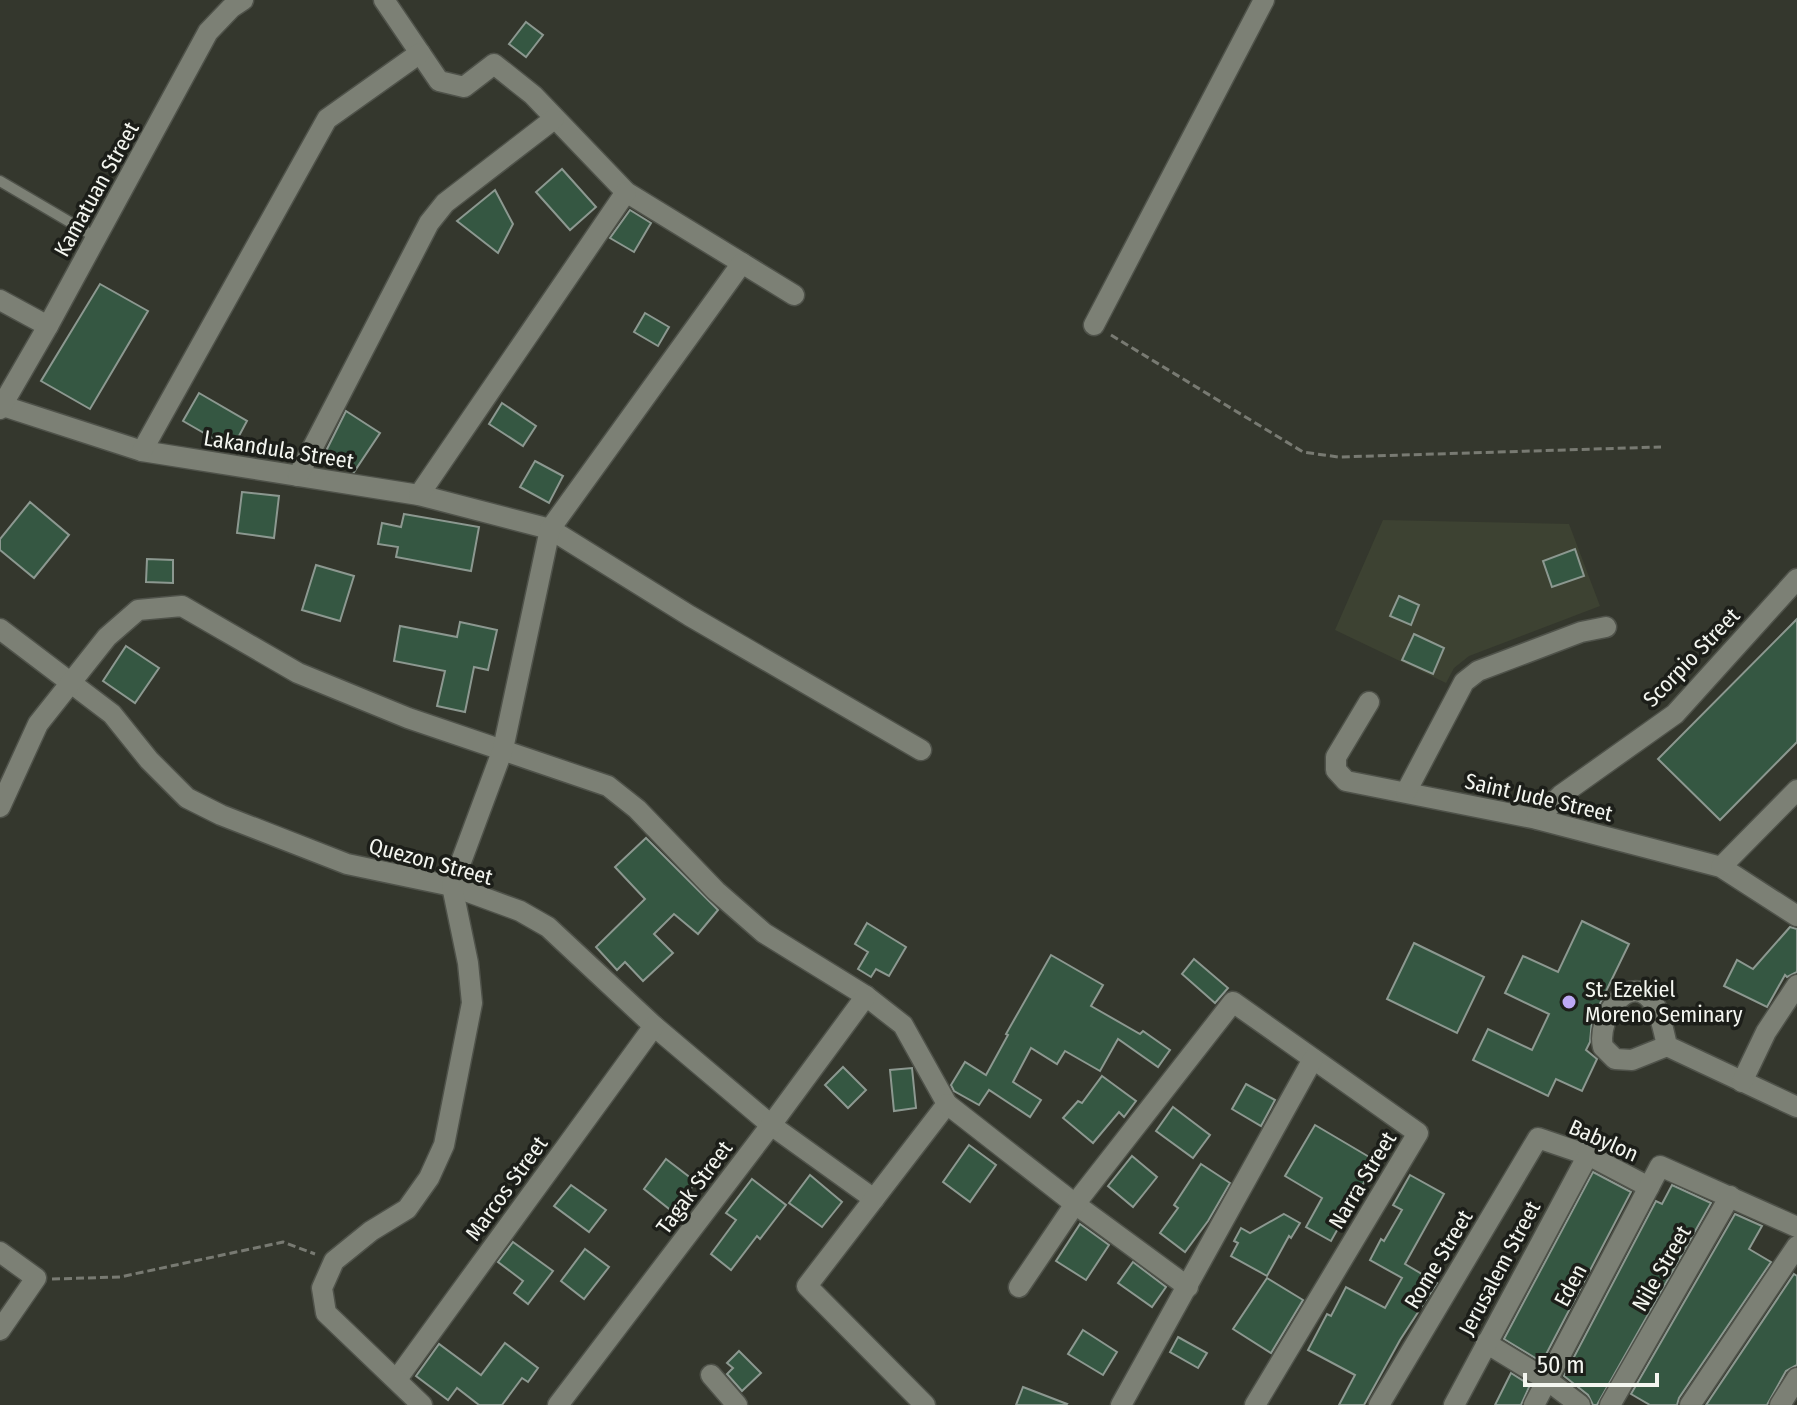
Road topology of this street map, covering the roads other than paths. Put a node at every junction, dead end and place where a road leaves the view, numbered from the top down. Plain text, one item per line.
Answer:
1 (243, 0) edge
2 (384, 0) edge
3 (1264, 0) edge
4 (420, 53) junction
5 (554, 119) junction
6 (0, 181) edge
7 (626, 192) junction
8 (97, 238) junction
9 (742, 263) junction
10 (794, 295) dead end
11 (0, 300) edge
12 (1094, 325) road end
13 (48, 326) junction
14 (1, 408) edge
15 (142, 451) junction
16 (298, 476) junction
17 (419, 495) junction
18 (550, 529) junction
19 (1797, 579) edge
20 (1606, 627) dead end
21 (0, 629) edge
22 (70, 681) junction
23 (1369, 702) dead end
24 (503, 749) junction
25 (921, 750) dead end
26 (1797, 790) edge
27 (1406, 792) junction
28 (0, 807) edge
29 (1537, 819) junction
30 (1721, 867) junction
31 (452, 886) junction
32 (1797, 916) edge
33 (1797, 985) edge
34 (866, 996) junction
35 (654, 1026) junction
36 (1667, 1046) dead end
37 (1313, 1059) junction
38 (1742, 1082) junction
39 (947, 1104) junction
40 (1797, 1107) edge
41 (771, 1125) junction
42 (1538, 1138) joint
43 (1588, 1155) junction
44 (1649, 1187) junction
45 (1730, 1196) junction
46 (874, 1199) junction
47 (1075, 1204) junction
48 (1797, 1227) edge
49 (1797, 1246) edge
50 (0, 1252) edge
51 (1019, 1287) dead end
52 (1188, 1287) junction
53 (0, 1330) edge
54 (1486, 1343) junction
55 (711, 1375) dead end
56 (1797, 1378) edge
57 (397, 1379) junction
58 (1547, 1380) junction
59 (422, 1405) edge
60 (558, 1405) edge
61 (737, 1405) edge
62 (925, 1405) edge
63 (1121, 1405) edge
64 (1255, 1405) edge
65 (1379, 1405) edge
66 (1454, 1405) edge
67 (1534, 1405) edge
68 (1580, 1405) edge
69 (1610, 1405) edge
70 (1690, 1405) edge
71 (1780, 1405) edge

1 - 8 street, Kamatuan Street
2 - 4 street
3 - 12 street
4 - 5 street
4 - 15 street
5 - 7 street
5 - 16 street
6 - 8 lane
7 - 9 street
7 - 17 street
8 - 13 street, Kamatuan Street
9 - 10 street
9 - 18 street
11 - 13 street
13 - 14 street, Kamatuan Street
14 - 15 street, Lakandula Street
15 - 16 street, Lakandula Street
16 - 17 street, Lakandula Street
17 - 18 street, Lakandula Street
18 - 24 street
18 - 25 street, Lakandula Street
19 - 29 street, Scorpio Street
20 - 27 street
21 - 22 street, Quezon Street
22 - 24 street
22 - 28 street
22 - 31 street, Quezon Street
23 - 27 street, Saint Jude Street
24 - 31 street
24 - 34 street
26 - 30 street
27 - 29 street, Saint Jude Street
29 - 30 street, Saint Jude Street
30 - 32 street, Saint Jude Street
31 - 35 street, Quezon Street
31 - 57 street
33 - 38 street
34 - 39 street
34 - 41 street, Tagak Street
35 - 41 street, Quezon Street
35 - 57 street, Marcos Street
36 - 38 street
37 - 47 street, Narra Street
37 - 52 street
37 - 64 street, Narra Street
38 - 40 street
39 - 46 street
39 - 47 street
41 - 46 street, Quezon Street
41 - 60 street, Tagak Street
42 - 43 street, Babylon
42 - 65 street, Rome Street
43 - 44 street, Babylon
43 - 54 street, Jerusalem Street
44 - 45 street
44 - 58 street, Eden
45 - 48 street
45 - 69 street, Nile Street
46 - 62 street
47 - 51 street
47 - 52 street
49 - 70 street
50 - 53 street
52 - 63 street
54 - 58 street
54 - 66 street, Jerusalem Street
55 - 61 street
56 - 71 street
57 - 59 street
58 - 67 street, Eden
58 - 68 street

